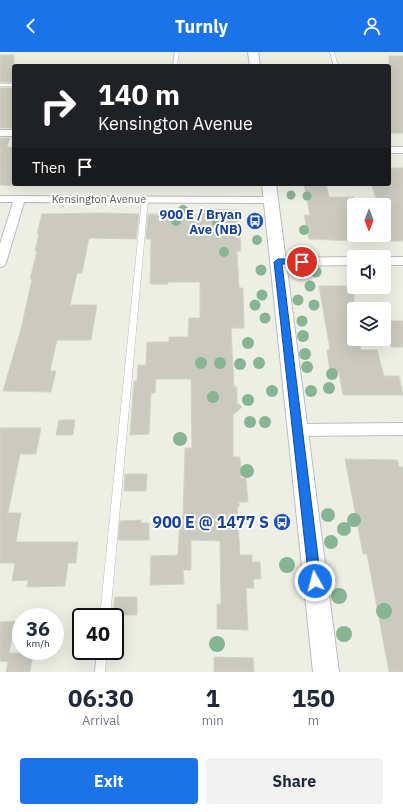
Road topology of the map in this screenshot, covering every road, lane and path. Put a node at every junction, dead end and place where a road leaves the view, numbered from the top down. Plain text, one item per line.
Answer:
1 (177, 52) edge
2 (253, 52) edge
3 (332, 52) edge
4 (175, 64) edge
5 (255, 64) edge
6 (335, 64) edge
7 (0, 84) edge
8 (12, 85) edge
9 (0, 133) edge
10 (12, 133) edge
11 (391, 150) edge
12 (403, 150) edge
13 (269, 186) edge
14 (0, 199) edge
15 (20, 199) junction
16 (145, 199) junction
17 (271, 200) junction
18 (347, 261) edge
19 (391, 261) edge
20 (403, 261) edge
21 (278, 262) junction
22 (0, 263) edge
23 (298, 430) junction
24 (403, 430) edge
25 (106, 608) edge
26 (101, 660) edge
27 (100, 672) edge
28 (326, 672) edge

1 - 4 lane
2 - 5 street
3 - 6 lane
7 - 8 lane
9 - 10 street
11 - 12 street
13 - 17 street
14 - 15 street, Kensington Avenue
15 - 16 street, Kensington Avenue
15 - 22 street
16 - 17 street, Kensington Avenue
16 - 25 lane
17 - 21 street
18 - 21 street
19 - 20 street
21 - 23 street
23 - 24 street
23 - 28 street
26 - 27 lane

